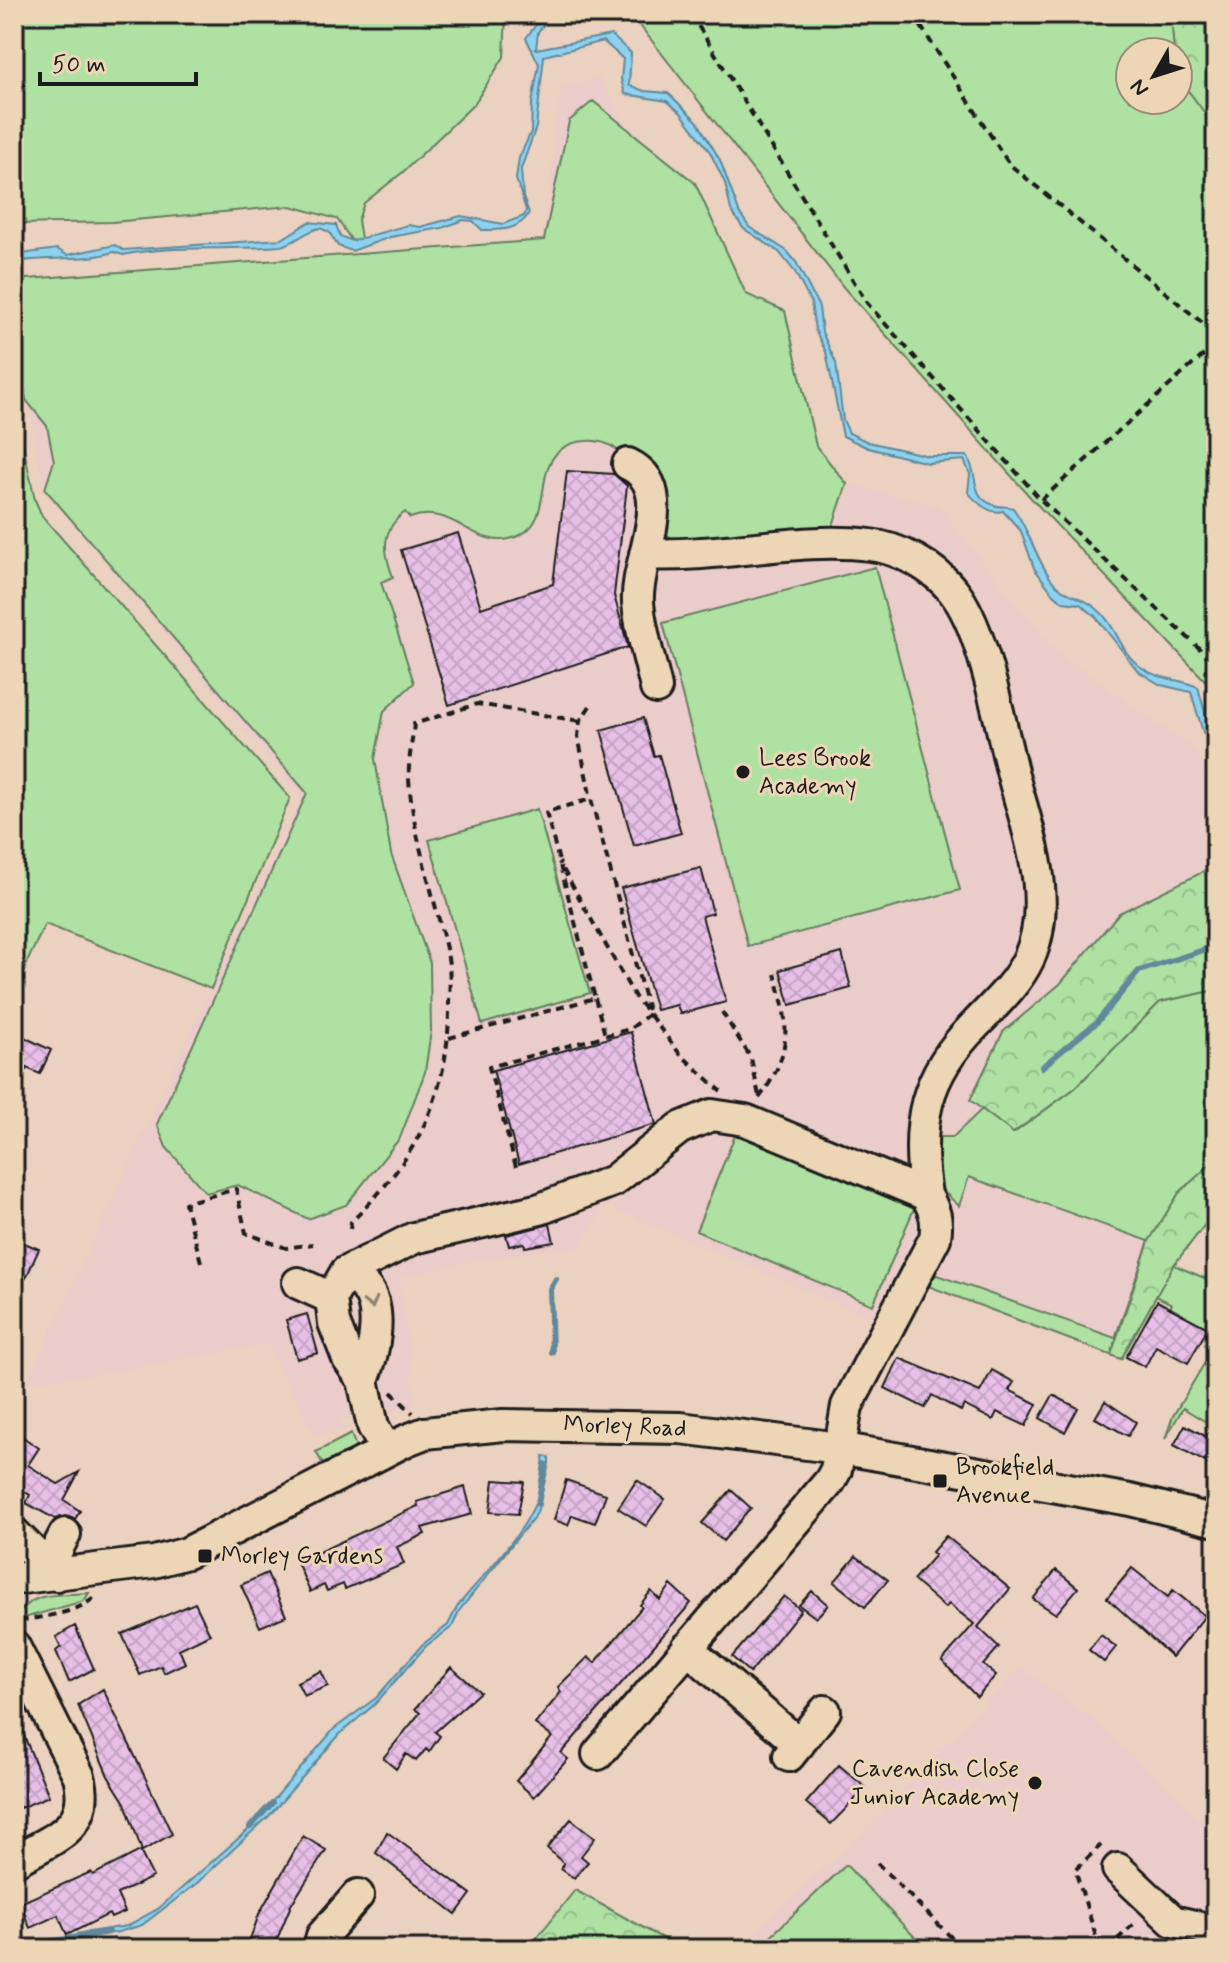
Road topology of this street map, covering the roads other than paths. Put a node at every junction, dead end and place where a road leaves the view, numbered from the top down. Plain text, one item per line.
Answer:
1 (628, 464) dead end
2 (645, 554) junction
3 (656, 688) dead end
4 (926, 1195) junction
5 (298, 1283) dead end
6 (339, 1285) junction
7 (839, 1448) junction
8 (386, 1450) junction
9 (1216, 1521) edge
10 (14, 1533) edge
11 (65, 1534) dead end
12 (56, 1575) junction
13 (14, 1579) edge
14 (14, 1646) edge
15 (687, 1648) junction
16 (825, 1711) dead end
17 (598, 1754) dead end
18 (1110, 1857) road end
19 (18, 1859) dead end
20 (358, 1895) dead end
21 (1216, 1931) edge
22 (319, 1949) edge

1 - 2 street
2 - 3 street
2 - 4 street
4 - 6 street
4 - 7 street
5 - 6 street
6 - 8 street
7 - 8 street, Morley Road
7 - 9 street, Morley Road
7 - 15 street
8 - 12 street, Morley Road
10 - 12 street
11 - 12 street
12 - 13 street, Morley Road
14 - 19 street
15 - 16 street
15 - 17 street
18 - 21 street
20 - 22 street

